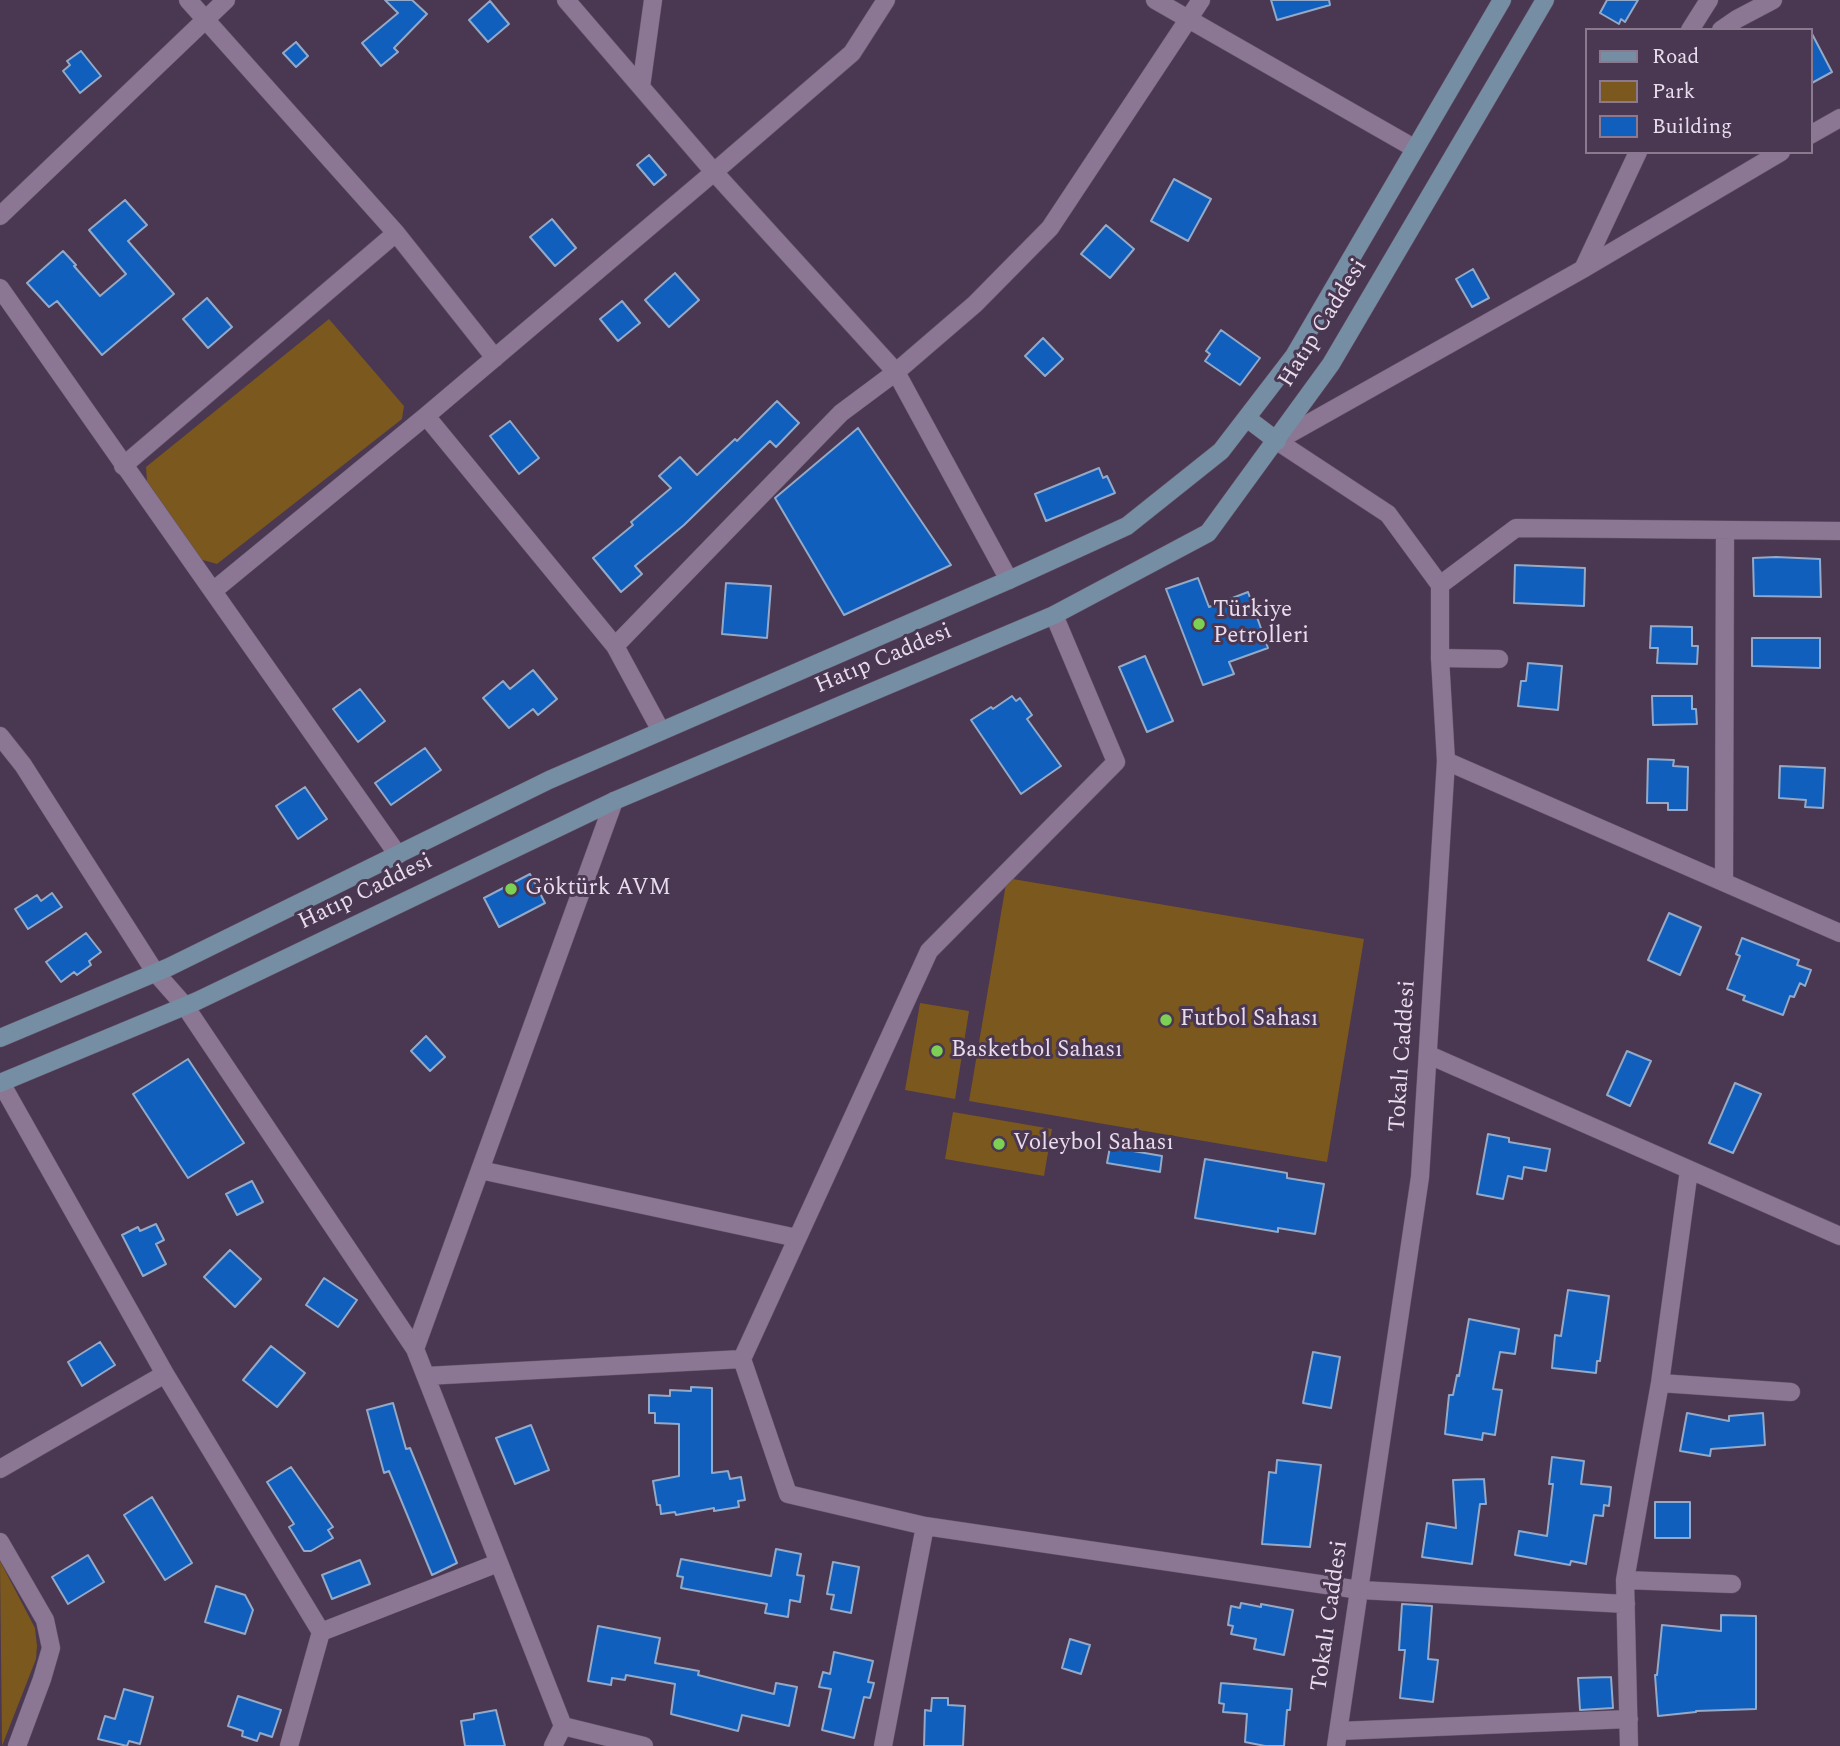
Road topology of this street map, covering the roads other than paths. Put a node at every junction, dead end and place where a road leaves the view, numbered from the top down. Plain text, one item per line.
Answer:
1 (188, 0) edge
2 (226, 0) edge
3 (566, 0) edge
4 (653, 0) edge
5 (886, 0) edge
6 (1156, 0) edge
7 (1200, 0) edge
8 (1502, 0) edge
9 (1545, 0) edge
10 (1709, 0) edge
11 (1773, 0) edge
12 (1189, 19) junction
13 (205, 20) junction
14 (1691, 28) edge
15 (1724, 28) edge
16 (641, 87) junction
17 (1840, 118) edge
18 (1812, 134) edge
19 (1414, 148) junction
20 (1637, 154) edge
21 (1778, 154) edge
22 (714, 172) junction
23 (0, 216) edge
24 (396, 233) junction
25 (1583, 269) junction
26 (0, 288) edge
27 (495, 358) junction
28 (896, 372) junction
29 (426, 416) junction
30 (1248, 419) junction
31 (1277, 440) junction
32 (123, 466) junction
33 (1726, 530) junction
34 (1840, 531) edge
35 (1009, 580) junction
36 (1440, 585) junction
37 (213, 592) junction
38 (1054, 615) junction
39 (615, 646) junction
40 (1440, 658) junction
41 (1499, 659) dead end
42 (661, 732) junction
43 (0, 736) edge
44 (1446, 761) junction
45 (614, 801) junction
46 (398, 855) junction
47 (1724, 882) junction
48 (1840, 933) edge
49 (155, 972) junction
50 (186, 1006) junction
51 (0, 1038) edge
52 (1429, 1055) junction
53 (1, 1083) edge
54 (480, 1170) junction
55 (1689, 1170) junction
56 (1840, 1236) edge
57 (797, 1238) junction
58 (415, 1349) junction
59 (742, 1359) junction
60 (165, 1374) junction
61 (426, 1376) junction
62 (1660, 1383) junction
63 (1791, 1392) dead end
64 (0, 1469) edge
65 (925, 1526) junction
66 (0, 1542) edge
67 (498, 1563) junction
68 (1625, 1580) junction
69 (1732, 1584) dead end
70 (1360, 1590) junction
71 (1626, 1604) junction
72 (321, 1632) junction
73 (1629, 1719) junction
74 (563, 1726) junction
75 (1338, 1739) edge
76 (17, 1746) edge
77 (289, 1746) edge
78 (553, 1746) edge
79 (644, 1746) edge
80 (883, 1746) edge
81 (1629, 1746) edge

1 - 13 street
2 - 13 street
3 - 16 street
4 - 16 street
5 - 22 street
6 - 12 street
7 - 12 street
8 - 19 main road, Hatıp Caddesi
9 - 31 main road, Hatıp Caddesi
10 - 14 street
11 - 15 street
12 - 19 street
12 - 28 street
13 - 23 street
13 - 24 street
16 - 22 street
17 - 18 street
19 - 30 main road, Hatıp Caddesi
20 - 25 street
21 - 25 street
22 - 27 street
22 - 28 street
24 - 27 street
24 - 32 street
25 - 31 street
26 - 32 street
27 - 29 street
28 - 35 street
28 - 39 street
29 - 37 street
29 - 39 street
30 - 31 main road
30 - 35 main road, Hatıp Caddesi
31 - 36 street
31 - 38 main road, Hatıp Caddesi
32 - 37 street
33 - 34 street
33 - 36 street
33 - 47 street
35 - 42 main road, Hatıp Caddesi
36 - 40 street, Tokalı Caddesi
37 - 46 street
38 - 45 main road, Hatıp Caddesi
38 - 57 street
39 - 42 street
40 - 41 street
40 - 44 street, Tokalı Caddesi
42 - 46 main road, Hatıp Caddesi
43 - 49 street
44 - 47 street
44 - 52 street, Tokalı Caddesi
45 - 50 main road, Hatıp Caddesi
45 - 54 street
46 - 49 main road, Hatıp Caddesi
47 - 48 street
49 - 50 street
49 - 51 main road, Hatıp Caddesi
50 - 53 main road, Hatıp Caddesi
50 - 58 street
52 - 55 street
52 - 70 street, Tokalı Caddesi
53 - 60 street
54 - 57 street
54 - 58 street
55 - 56 street
55 - 62 street
57 - 59 street
58 - 61 street
59 - 61 street
59 - 65 street
60 - 64 street
60 - 72 street
61 - 67 street
62 - 63 street
62 - 68 street
65 - 70 street
65 - 80 street
66 - 76 street
67 - 72 street
67 - 74 street
68 - 69 street
68 - 71 street
70 - 71 street
70 - 75 street, Tokalı Caddesi
71 - 73 street
72 - 77 street
73 - 75 street
73 - 81 street
74 - 78 street
74 - 79 street

